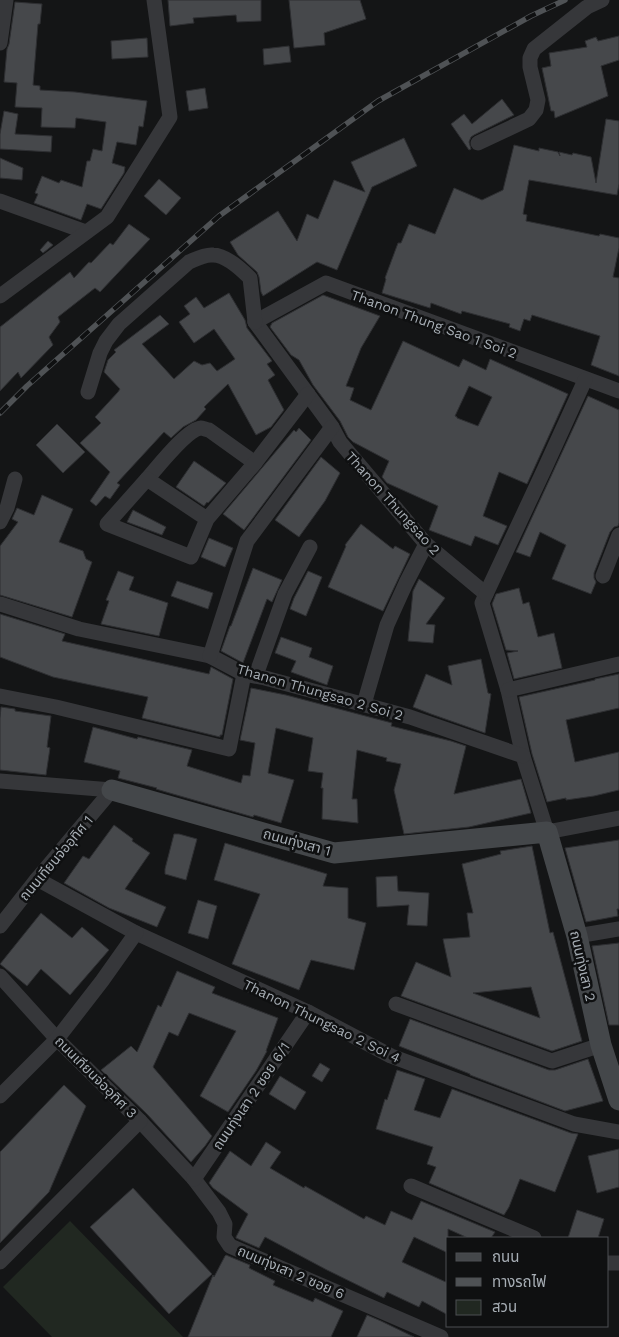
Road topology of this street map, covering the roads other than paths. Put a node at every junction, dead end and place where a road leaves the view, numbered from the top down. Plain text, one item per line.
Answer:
1 (6, 0) edge
2 (154, 0) edge
3 (602, 0) edge
4 (0, 43) edge
5 (478, 144) dead end
6 (0, 201) edge
7 (86, 232) junction
8 (0, 296) edge
9 (255, 322) junction
10 (586, 380) junction
11 (619, 391) edge
12 (88, 392) dead end
13 (308, 394) junction
14 (332, 426) junction
15 (255, 463) junction
16 (15, 479) dead end
17 (147, 479) junction
18 (208, 519) junction
19 (0, 522) edge
20 (619, 536) edge
21 (426, 544) junction
22 (310, 547) dead end
23 (602, 576) dead end
24 (486, 594) junction
25 (0, 604) edge
26 (210, 656) junction
27 (619, 664) edge
28 (250, 674) junction
29 (508, 690) junction
30 (0, 696) edge
31 (364, 704) junction
32 (523, 756) junction
33 (0, 781) edge
34 (112, 790) junction
35 (619, 818) edge
36 (547, 832) junction
37 (37, 879) junction
38 (0, 926) edge
39 (619, 929) edge
40 (136, 933) junction
41 (577, 936) junction
42 (0, 976) edge
43 (396, 1004) dead end
44 (308, 1012) junction
45 (57, 1039) junction
46 (601, 1046) junction
47 (0, 1096) edge
48 (619, 1100) edge
49 (140, 1121) junction
50 (619, 1132) edge
51 (194, 1179) junction
52 (411, 1186) dead end
53 (532, 1237) edge
54 (0, 1262) edge
55 (441, 1337) edge

1 - 4 street
2 - 7 street
3 - 5 street
6 - 7 street
7 - 8 street
9 - 10 street, Thanon Thung Sao 1 Soi 2
9 - 12 street
9 - 13 street, Thanon Thungsao 2
10 - 11 street, Thanon Thung Sao 1 Soi 2
10 - 24 street
13 - 14 street, Thanon Thungsao 2
13 - 15 street
14 - 21 street, Thanon Thungsao 2
14 - 26 street
15 - 17 street
15 - 18 street
16 - 19 street
17 - 18 street
17 - 18 street
20 - 23 street
21 - 24 street, Thanon Thungsao 2
21 - 31 street
22 - 28 street
24 - 29 street
25 - 26 street, Thanon Thungsao 2 Soi 2
26 - 28 street, Thanon Thungsao 2 Soi 2
27 - 29 street
28 - 30 street
28 - 31 street, Thanon Thungsao 2 Soi 2
29 - 32 street
31 - 32 street, Thanon Thungsao 2 Soi 2
32 - 36 street
33 - 34 street
34 - 36 street, ถนนทุ่งเสา 1
34 - 37 street, ถนนเทียนจ่ออุทิศ 1
35 - 36 street
36 - 41 street, ถนนทุ่งเสา 2
37 - 38 street, ถนนเทียนจ่ออุทิศ 1
37 - 40 street, Thanon Thungsao 2 Soi 4
39 - 41 street
40 - 44 street, Thanon Thungsao 2 Soi 4
40 - 45 street
41 - 46 street, ถนนทุ่งเสา 2
42 - 45 street, ถนนเทียนจ่ออุทิศ 3
43 - 46 street
44 - 50 street, Thanon Thungsao 2 Soi 4
44 - 51 street, ถนนทุ่งเสา 2 ซอย 6/1
45 - 47 street
45 - 49 street, ถนนเทียนจ่ออุทิศ 3
46 - 48 street, ถนนทุ่งเสา 2
49 - 51 street, ถนนทุ่งเสา 2 ซอย 6
49 - 54 street, ถนนเทียนจ่ออุทิศ 3
51 - 55 street, ถนนทุ่งเสา 2 ซอย 6
52 - 53 street

